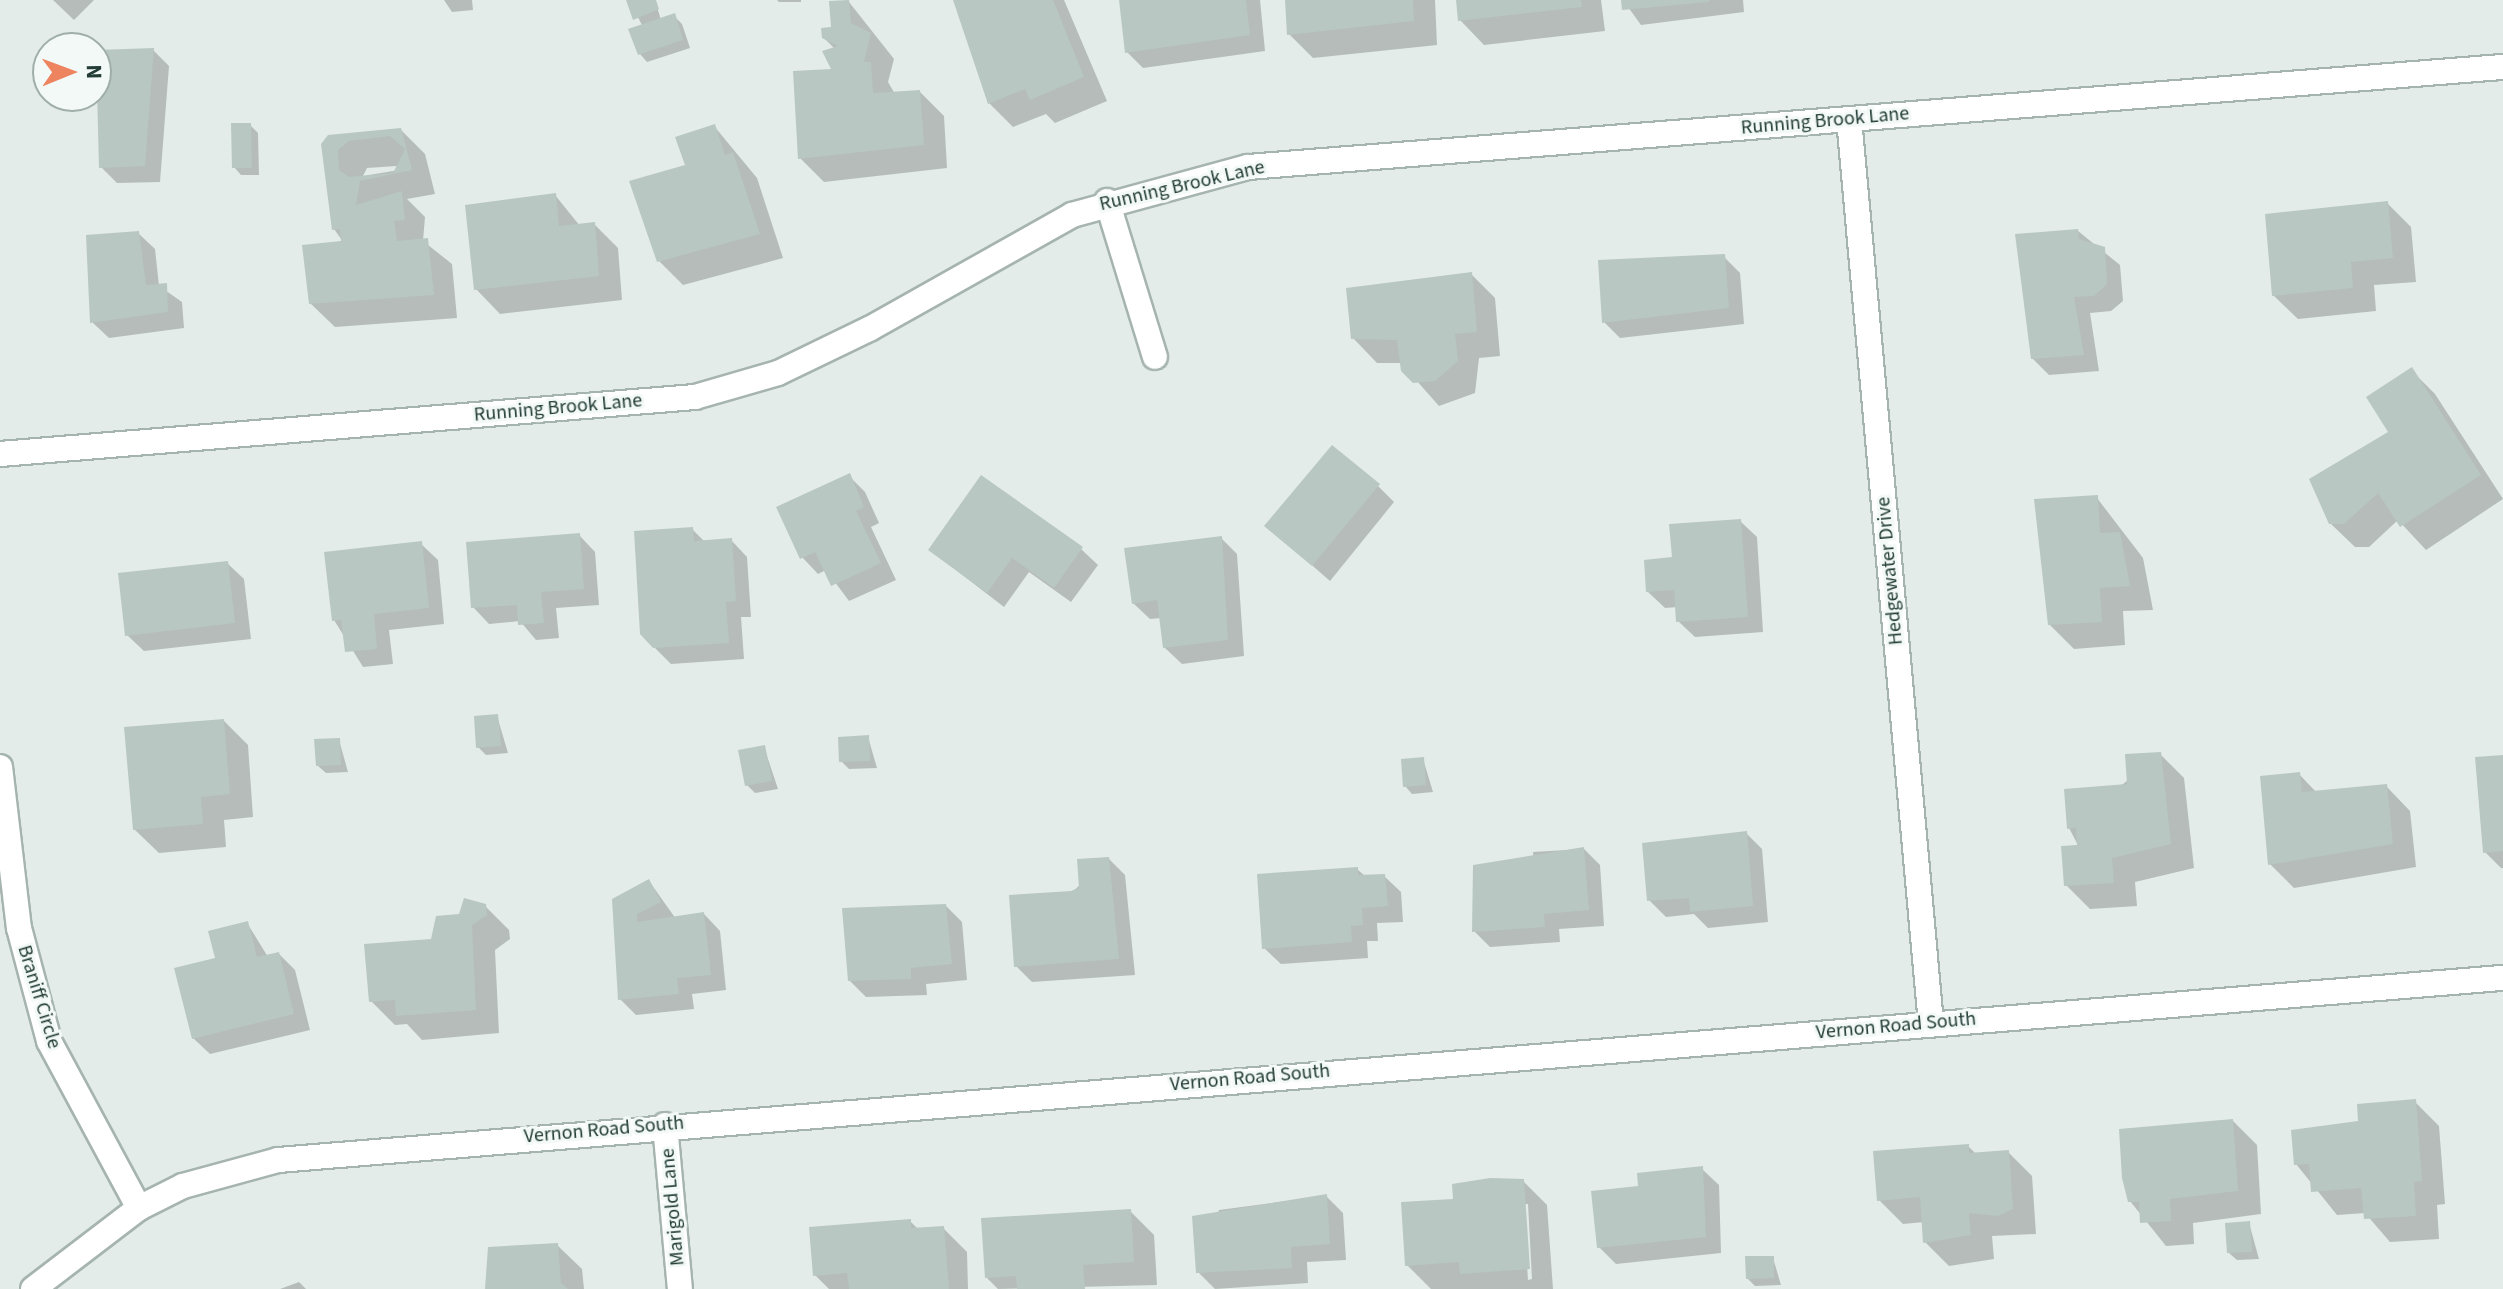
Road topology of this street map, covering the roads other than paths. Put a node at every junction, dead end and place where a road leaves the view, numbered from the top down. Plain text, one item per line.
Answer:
1 (2503, 67) edge
2 (1849, 119) junction
3 (1107, 201) junction
4 (1155, 357) dead end
5 (0, 454) edge
6 (0, 767) edge
7 (2503, 978) edge
8 (1931, 1024) junction
9 (665, 1125) junction
10 (139, 1208) junction
11 (33, 1289) edge
12 (680, 1289) edge

1 - 2 street, Running Brook Lane
2 - 3 street, Running Brook Lane
2 - 8 street, Hedgewater Drive
3 - 4 street
3 - 5 street, Running Brook Lane
6 - 10 street, Braniff Circle
7 - 8 street, Vernon Road South
8 - 9 street, Vernon Road South
9 - 10 street, Vernon Road South
9 - 12 street, Marigold Lane
10 - 11 street, Vernon Road South

